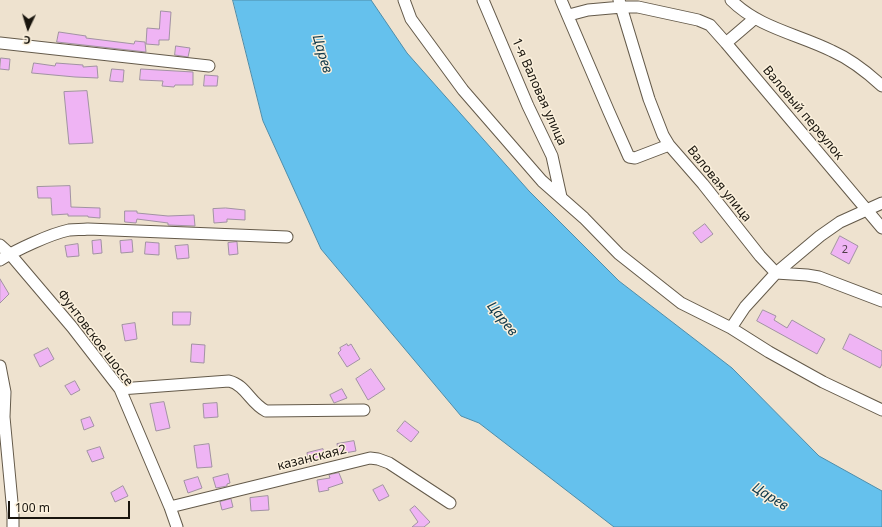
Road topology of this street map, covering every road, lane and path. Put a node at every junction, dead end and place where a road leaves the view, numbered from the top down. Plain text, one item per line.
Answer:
1 (404, 0) edge
2 (483, 0) edge
3 (561, 0) edge
4 (731, 0) edge
5 (620, 3) edge
6 (569, 15) junction
7 (754, 18) junction
8 (0, 43) edge
9 (726, 43) junction
10 (209, 66) dead end
11 (882, 86) edge
12 (669, 145) junction
13 (561, 197) junction
14 (882, 203) edge
15 (867, 210) junction
16 (882, 228) edge
17 (287, 238) dead end
18 (0, 245) edge
19 (10, 254) junction
20 (0, 260) edge
21 (776, 273) junction
22 (882, 301) edge
23 (731, 328) junction
24 (0, 366) edge
25 (120, 390) junction
26 (364, 410) dead end
27 (882, 410) edge
28 (450, 503) dead end
29 (170, 507) junction
30 (13, 527) edge
31 (177, 527) edge

1 - 13 street
2 - 13 street, 1-я Валовая улица
3 - 6 street
4 - 7 street
5 - 6 street, Валовый переулок
5 - 9 street, Валовый переулок
5 - 12 street, Валовая улица
6 - 12 street
7 - 9 street
7 - 11 street
8 - 10 street
9 - 15 street, Валовый переулок
12 - 21 street, Валовая улица
13 - 23 street
14 - 15 street
15 - 16 street, Валовый переулок
15 - 21 street
17 - 19 street
18 - 19 street, Фунтовское шоссе
19 - 20 street
19 - 25 street, Фунтовское шоссе
21 - 22 street
21 - 23 street
23 - 27 street
24 - 30 street
25 - 26 street
25 - 29 street, Фунтовское шоссе
28 - 29 street, казанская2
29 - 31 street, Фунтовское шоссе

